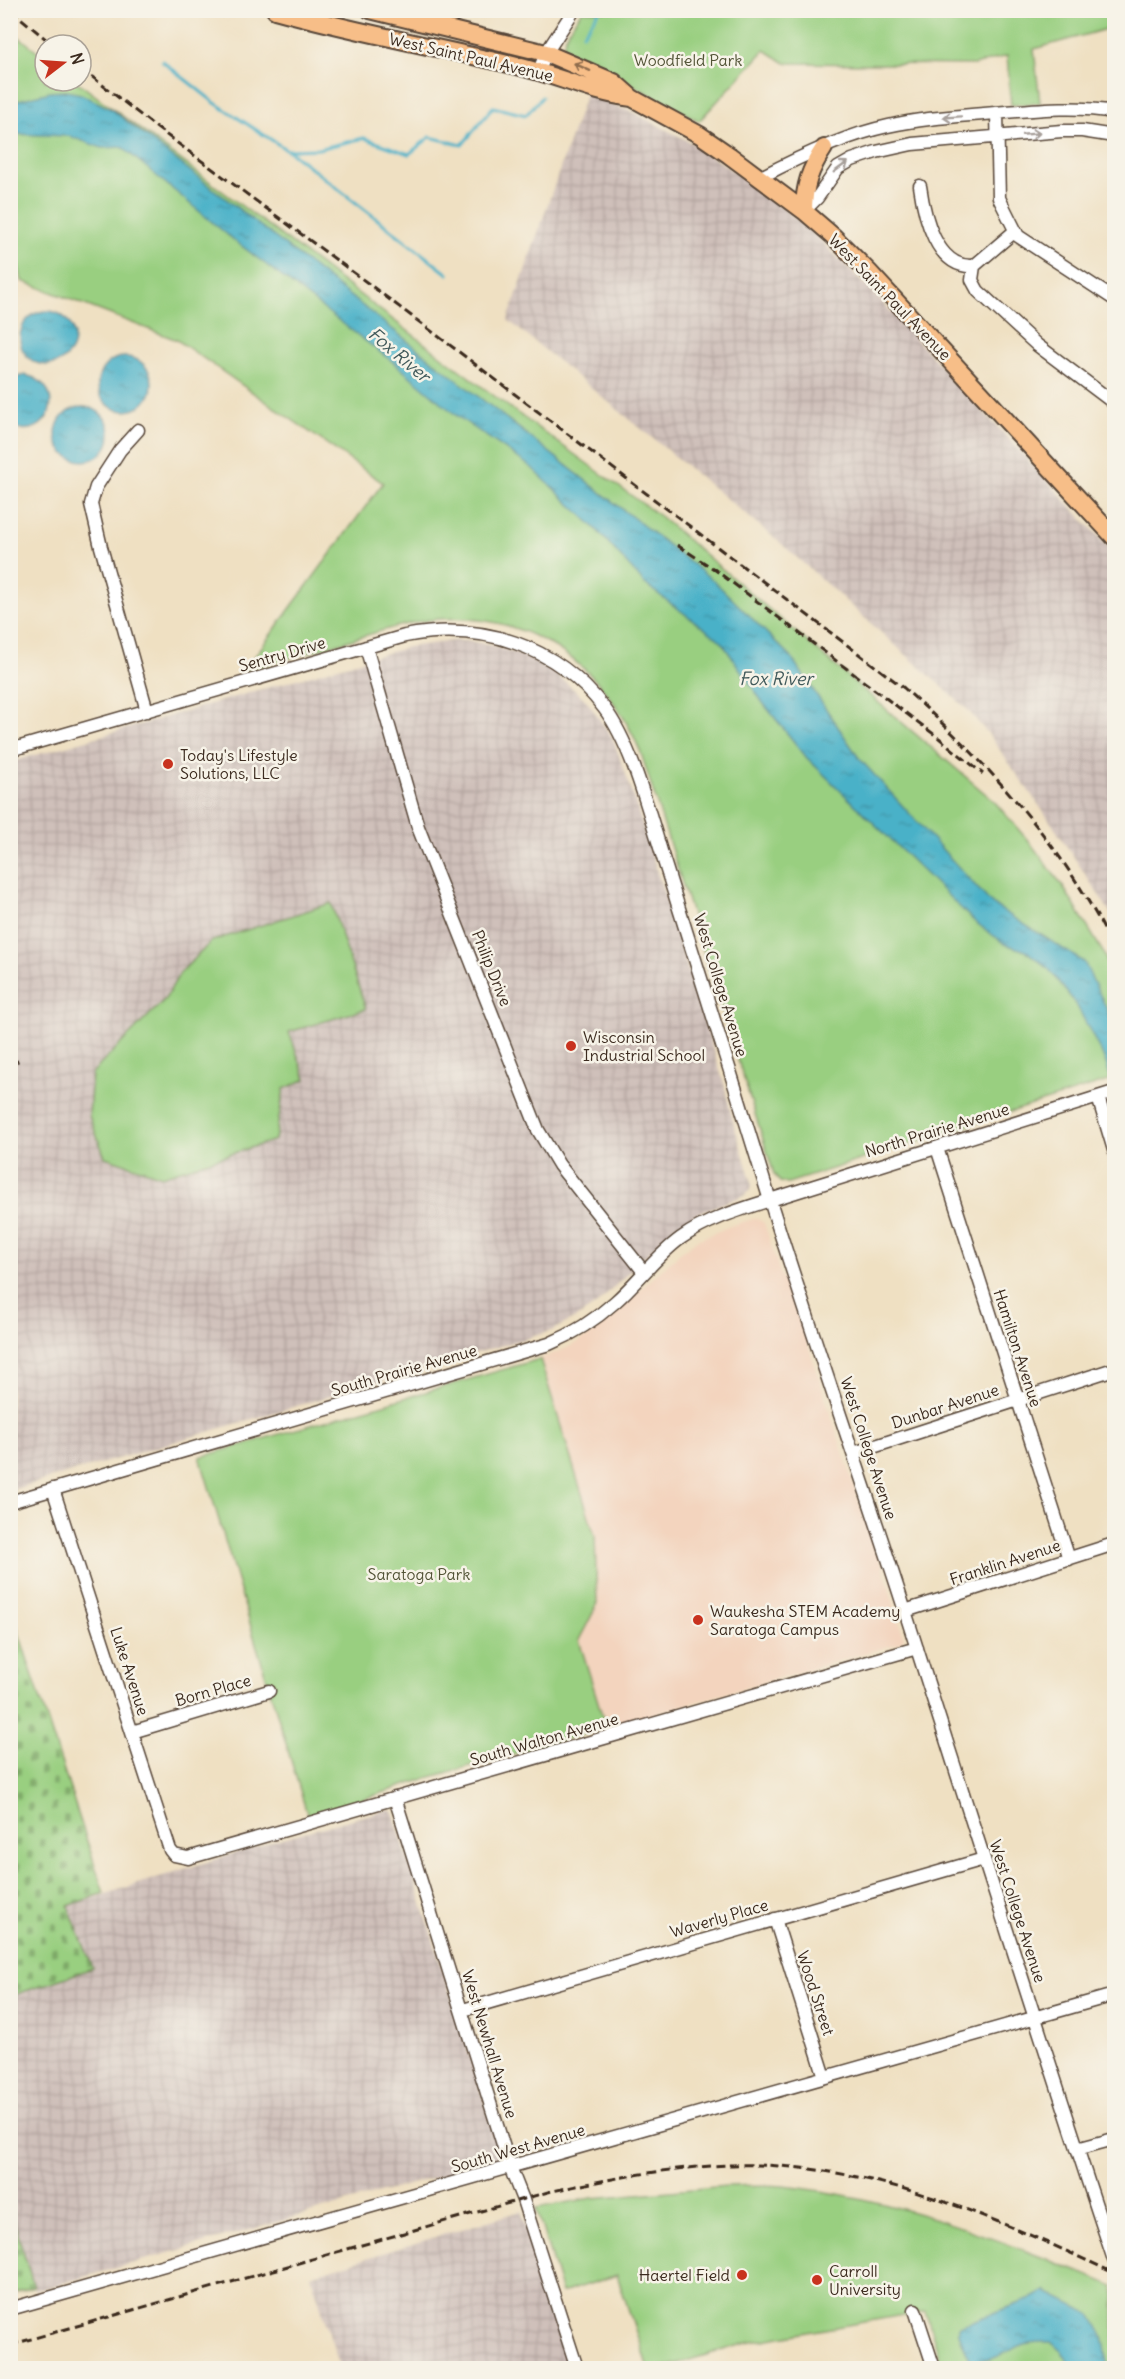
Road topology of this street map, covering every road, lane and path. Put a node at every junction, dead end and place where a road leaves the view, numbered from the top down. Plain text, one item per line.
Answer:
1 (275, 10) edge
2 (370, 10) edge
3 (574, 10) edge
4 (546, 53) junction
5 (539, 71) junction
6 (632, 98) junction
7 (1114, 112) edge
8 (997, 113) junction
9 (1114, 136) edge
10 (855, 137) junction
11 (997, 137) junction
12 (824, 148) junction
13 (863, 156) junction
14 (761, 177) junction
15 (920, 186) dead end
16 (804, 211) junction
17 (1015, 231) junction
18 (974, 266) junction
19 (1114, 298) edge
20 (1114, 403) edge
21 (138, 430) dead end
22 (1114, 537) edge
23 (366, 647) junction
24 (561, 665) joint
25 (147, 711) junction
26 (10, 750) edge
27 (1113, 1092) edge
28 (1098, 1097) junction
29 (936, 1148) junction
30 (1114, 1149) edge
31 (770, 1200) junction
32 (644, 1272) junction
33 (1114, 1369) edge
34 (1018, 1400) junction
35 (854, 1453) junction
36 (53, 1489) junction
37 (10, 1502) edge
38 (1114, 1544) edge
39 (1069, 1559) junction
40 (905, 1611) junction
41 (917, 1648) junction
42 (269, 1690) dead end
43 (132, 1732) junction
44 (395, 1798) junction
45 (180, 1858) joint
46 (984, 1859) junction
47 (775, 1919) junction
48 (1114, 1995) edge
49 (463, 2010) junction
50 (1035, 2017) junction
51 (825, 2077) junction
52 (1114, 2139) edge
53 (1077, 2149) junction
54 (510, 2167) junction
55 (1114, 2260) edge
56 (10, 2309) edge
57 (915, 2310) dead end
58 (577, 2368) edge
59 (934, 2368) edge

1 - 5 main road, West Saint Paul Avenue
2 - 4 main road, West Saint Paul Avenue
3 - 4 street
4 - 5 street
6 -> 4 main road, West Saint Paul Avenue
5 - 6 main road, West Saint Paul Avenue
6 - 14 main road, West Saint Paul Avenue
7 - 8 street
8 -> 10 street
8 - 11 street
11 -> 9 street
10 - 12 street
10 - 13 street
11 - 13 street
11 - 17 street
12 - 14 street
12 - 16 main road
16 -> 13 street
14 - 16 main road, West Saint Paul Avenue
15 - 18 street
16 - 22 main road, West Saint Paul Avenue
17 - 18 street
17 - 19 street
18 - 20 street
21 - 25 street
23 - 24 street, Sentry Drive
23 - 25 street, Sentry Drive
23 - 32 street, Philip Drive
24 - 31 street, West College Avenue
25 - 26 street, Sentry Drive
27 - 28 street, North Prairie Avenue
28 - 29 street, North Prairie Avenue
28 - 30 street
29 - 31 street, North Prairie Avenue
29 - 34 street, Hamilton Avenue
31 - 32 street, South Prairie Avenue
31 - 35 street, West College Avenue
32 - 36 street, South Prairie Avenue
33 - 34 street, Dunbar Avenue
34 - 35 street, Dunbar Avenue
34 - 39 street, Hamilton Avenue
35 - 40 street, West College Avenue
36 - 37 street, South Prairie Avenue
36 - 43 street, Luke Avenue
38 - 39 street, Franklin Avenue
39 - 40 street, Franklin Avenue
40 - 41 street, West College Avenue
41 - 44 street, South Walton Avenue
41 - 46 street, West College Avenue
42 - 43 street, Born Place
43 - 45 street, Luke Avenue
44 - 45 street, South Walton Avenue
44 - 49 street, West Newhall Avenue
46 - 47 street, Waverly Place
46 - 50 street, West College Avenue
47 - 49 street, Waverly Place
47 - 51 street, Wood Street
48 - 50 street, South West Avenue
49 - 54 street, West Newhall Avenue
50 - 51 street, South West Avenue
50 - 53 street, West College Avenue
51 - 54 street, South West Avenue
52 - 53 street
53 - 55 street, West College Avenue
54 - 56 street, South West Avenue
54 - 58 street, West Newhall Avenue
57 - 59 street

